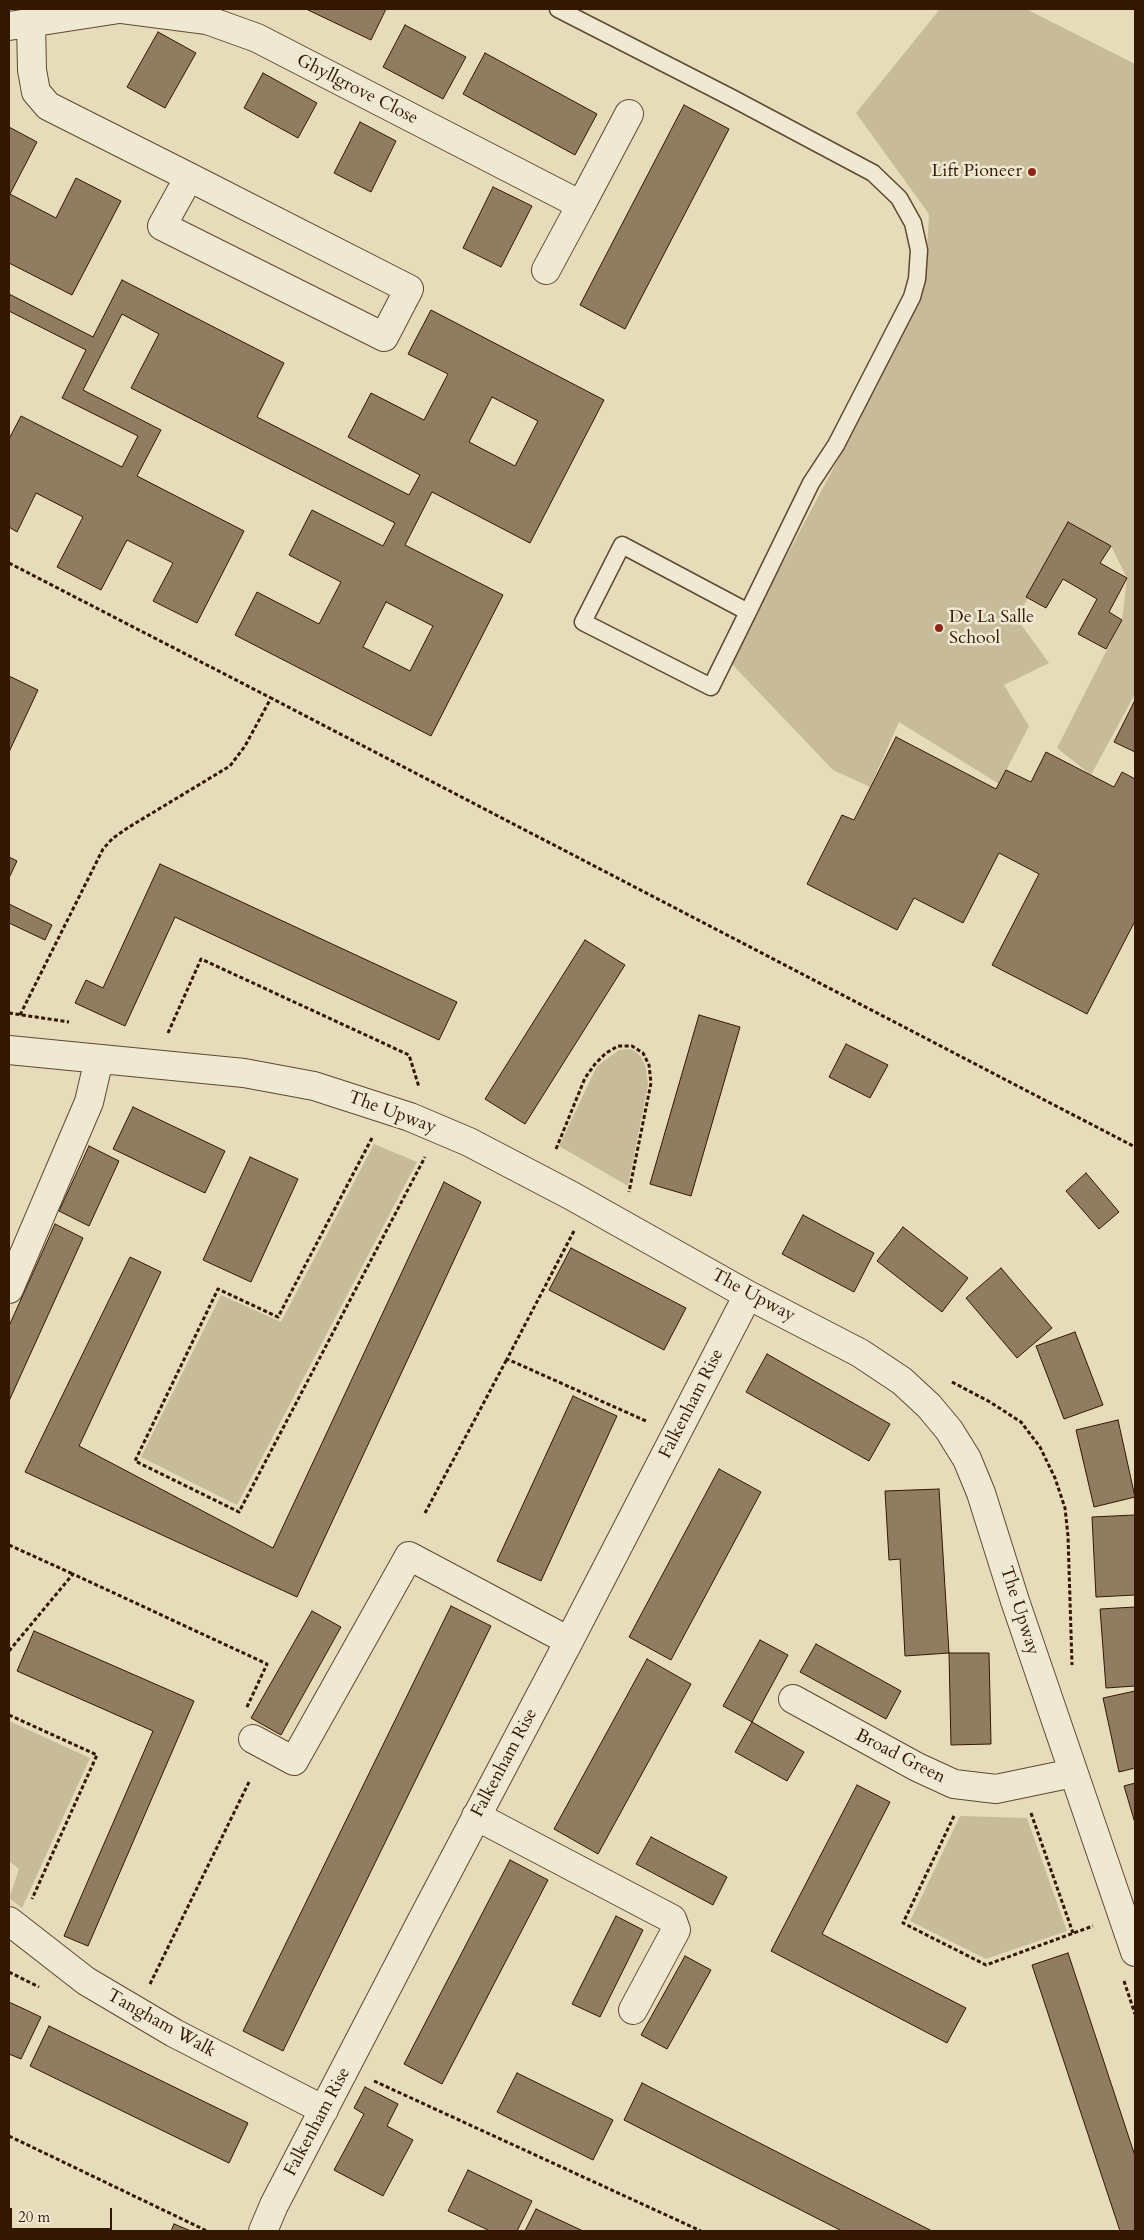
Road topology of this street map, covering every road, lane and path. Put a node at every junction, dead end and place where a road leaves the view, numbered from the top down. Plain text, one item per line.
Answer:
1 (121, 9) edge
2 (558, 9) edge
3 (20, 25) edge
4 (629, 114) dead end
5 (189, 177) junction
6 (581, 205) junction
7 (546, 270) dead end
8 (9, 563) edge
9 (748, 612) junction
10 (271, 698) junction
11 (20, 1015) dead end
12 (165, 1039) dead end
13 (9, 1050) edge
14 (99, 1059) junction
15 (420, 1091) dead end
16 (374, 1131) dead end
17 (1135, 1147) edge
18 (556, 1149) dead end
19 (428, 1154) dead end
20 (628, 1198) dead end
21 (574, 1230) dead end
22 (9, 1289) edge
23 (748, 1295) junction
24 (507, 1359) junction
25 (651, 1412) dead end
26 (425, 1514) dead end
27 (9, 1545) edge
28 (73, 1574) junction
29 (569, 1641) junction
30 (9, 1651) edge
31 (793, 1699) dead end
32 (246, 1710) dead end
33 (9, 1715) edge
34 (253, 1739) dead end
35 (1074, 1773) junction
36 (250, 1780) dead end
37 (1031, 1807) dead end
38 (956, 1812) dead end
39 (476, 1816) junction
40 (19, 1913) edge
41 (1096, 1925) dead end
42 (1073, 1933) junction
43 (1135, 1952) edge
44 (1122, 1977) dead end
45 (149, 1987) dead end
46 (633, 2010) dead end
47 (1135, 2014) edge
48 (372, 2080) dead end
49 (324, 2110) junction
50 (9, 2136) edge
51 (207, 2231) edge
52 (263, 2231) edge
53 (701, 2231) edge

1 - 3 street, Ghyllgrove Close
1 - 6 street, Ghyllgrove Close
2 - 9 lane
3 - 5 street
4 - 6 street
5 - 5 street
6 - 7 street
8 - 10 path
9 - 9 lane
10 - 11 path
10 - 17 path
12 - 15 path
13 - 14 street, The Upway
14 - 22 street
14 - 23 street, The Upway
16 - 19 path
18 - 20 path
21 - 24 path
23 - 29 street, Falkenham Rise
23 - 35 street, The Upway
24 - 25 path
24 - 26 path
27 - 28 path
28 - 30 path
28 - 32 path
29 - 34 street
29 - 39 street, Falkenham Rise
31 - 35 street, Broad Green
33 - 40 path
35 - 43 street, The Upway
36 - 45 path
37 - 42 path
38 - 42 path
39 - 46 street
39 - 49 street, Falkenham Rise
40 - 49 street, Tangham Walk
41 - 42 path
44 - 47 path
48 - 53 path
49 - 52 street, Falkenham Rise
50 - 51 path

